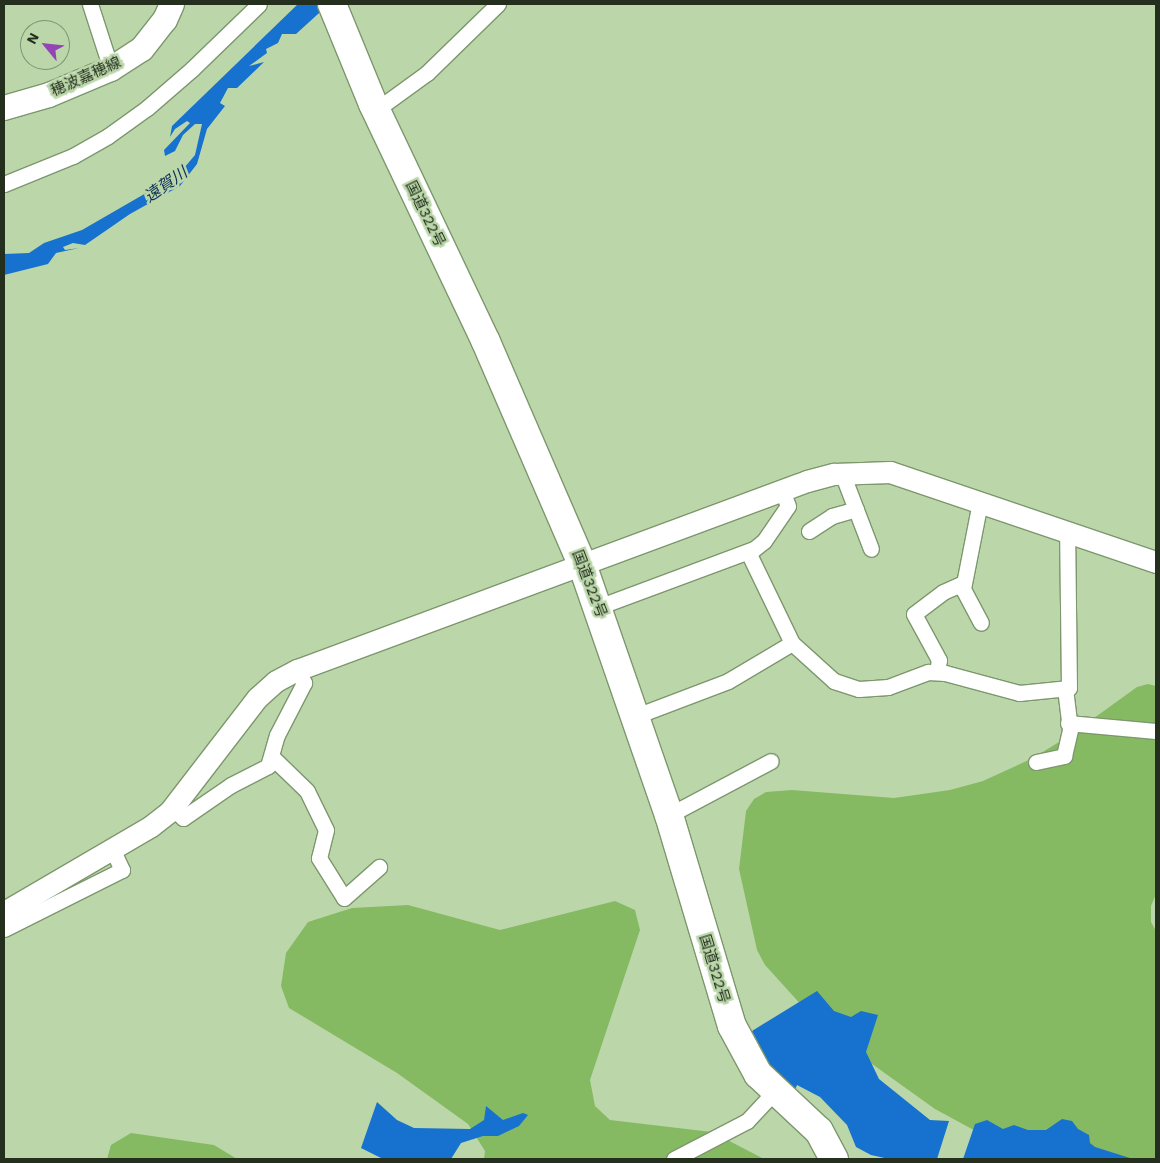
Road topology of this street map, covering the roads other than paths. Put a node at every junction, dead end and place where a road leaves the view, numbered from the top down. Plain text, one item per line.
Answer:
1 (90, 4) edge
2 (172, 4) edge
3 (258, 4) edge
4 (332, 4) edge
5 (498, 4) edge
6 (111, 69) junction
7 (375, 107) junction
8 (4, 108) edge
9 (4, 184) edge
10 (842, 473) junction
11 (782, 490) junction
12 (980, 502) junction
13 (856, 509) junction
14 (809, 532) dead end
15 (1067, 532) junction
16 (871, 549) dead end
17 (748, 552) junction
18 (1156, 562) edge
19 (582, 564) junction
20 (963, 583) junction
21 (598, 608) junction
22 (981, 623) dead end
23 (792, 642) junction
24 (297, 670) junction
25 (937, 672) junction
26 (1065, 688) junction
27 (636, 716) junction
28 (1068, 723) junction
29 (1156, 731) edge
30 (273, 758) junction
31 (771, 761) dead end
32 (1036, 762) dead end
33 (172, 808) junction
34 (669, 815) junction
35 (112, 849) junction
36 (379, 867) dead end
37 (4, 912) edge
38 (4, 929) edge
39 (775, 1091) junction
40 (674, 1159) edge
41 (834, 1159) edge

1 - 6 street
2 - 6 main road, 穂波嘉穂線
3 - 9 street
4 - 7 highway, 国道322号
5 - 7 street
6 - 8 main road, 穂波嘉穂線
7 - 19 highway, 国道322号
10 - 11 street
10 - 12 street
10 - 13 street
11 - 17 street
11 - 19 street
12 - 15 street
12 - 20 street
13 - 14 street
13 - 16 street
15 - 18 street
15 - 26 street
17 - 21 street
17 - 23 street
19 - 21 highway, 国道322号
19 - 24 street
20 - 22 street
20 - 25 street
21 - 27 highway, 国道322号
23 - 25 street
23 - 27 street
24 - 30 street
24 - 33 street
25 - 26 street
26 - 28 street
27 - 34 highway, 国道322号
28 - 29 street
28 - 32 street
30 - 33 street
30 - 36 street
31 - 34 street
33 - 35 street
34 - 39 highway, 国道322号
35 - 37 street
35 - 38 street
39 - 40 street
39 - 41 highway, 国道322号

